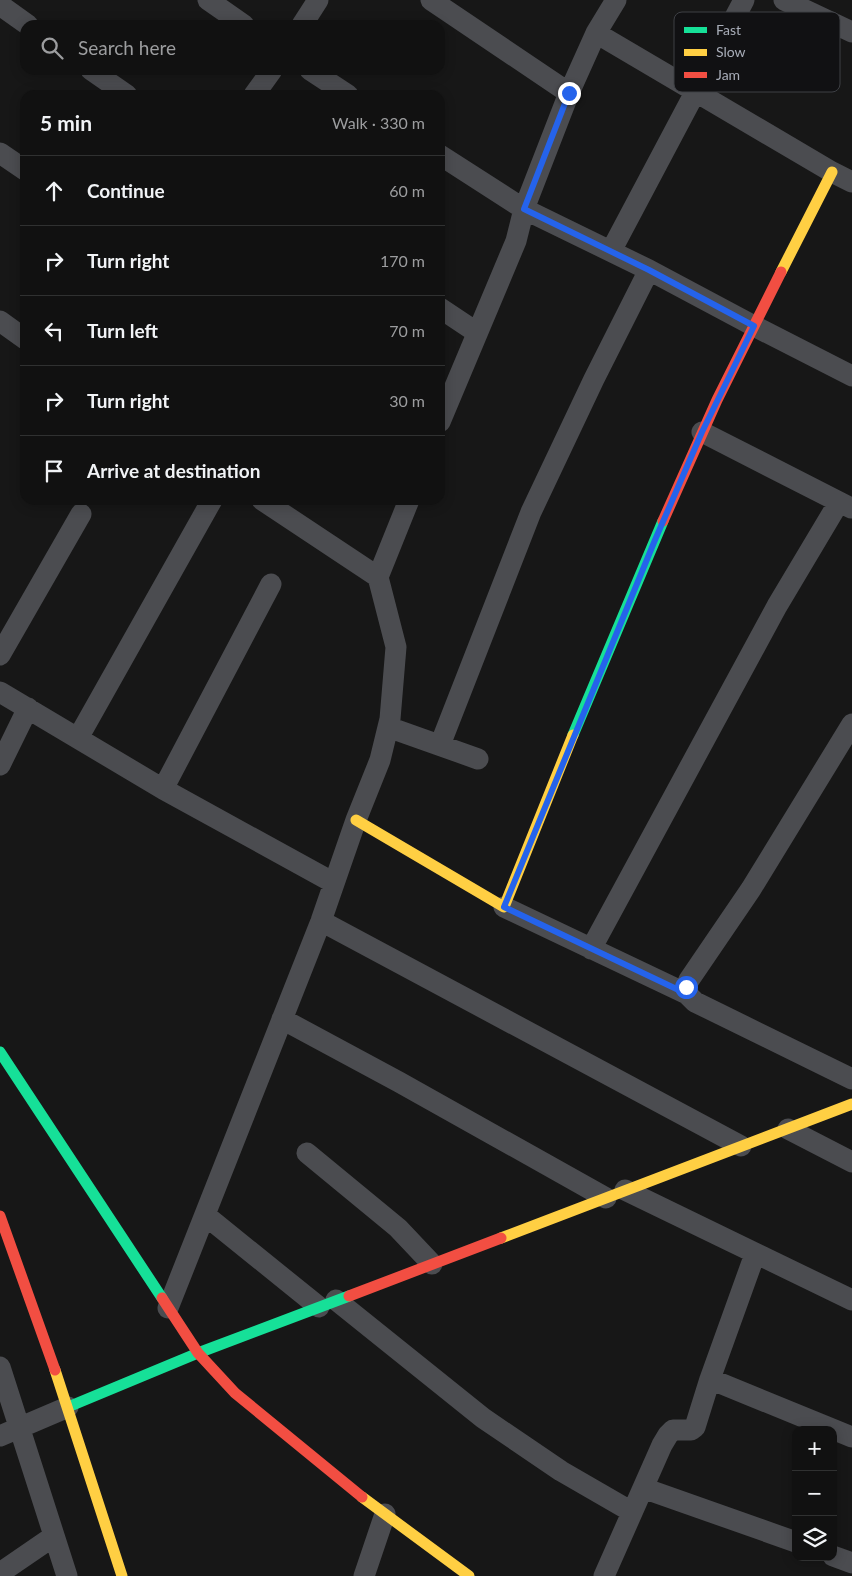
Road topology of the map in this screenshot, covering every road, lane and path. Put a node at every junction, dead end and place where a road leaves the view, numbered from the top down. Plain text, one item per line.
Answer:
1 (208, 0) edge
2 (318, 0) edge
3 (431, 0) edge
4 (616, 0) edge
5 (744, 0) edge
6 (784, 0) edge
7 (0, 5) edge
8 (738, 12) edge
9 (810, 12) edge
10 (21, 20) edge
11 (237, 20) edge
12 (305, 20) edge
13 (840, 26) edge
14 (852, 32) edge
15 (596, 33) junction
16 (98, 75) edge
17 (268, 75) edge
18 (318, 75) edge
19 (674, 79) edge
20 (120, 90) edge
21 (258, 90) edge
22 (340, 90) edge
23 (695, 92) joint
24 (569, 93) junction
25 (0, 153) edge
26 (445, 158) edge
27 (20, 167) edge
28 (832, 172) junction
29 (852, 182) edge
30 (524, 209) junction
31 (611, 252) junction
32 (649, 270) junction
33 (445, 311) edge
34 (0, 321) edge
35 (754, 326) junction
36 (476, 332) junction
37 (20, 335) edge
38 (852, 376) edge
39 (445, 410) edge
40 (702, 432) junction
41 (209, 505) edge
42 (270, 505) edge
43 (407, 505) edge
44 (846, 505) edge
45 (82, 514) dead end
46 (378, 577) junction
47 (271, 584) dead end
48 (0, 655) edge
49 (0, 692) edge
50 (28, 708) junction
51 (388, 727) junction
52 (849, 736) edge
53 (78, 738) junction
54 (440, 745) junction
55 (478, 759) dead end
56 (0, 765) edge
57 (163, 789) junction
58 (356, 820) junction
59 (334, 882) junction
60 (504, 907) junction
61 (321, 921) junction
62 (591, 949) junction
63 (687, 994) junction
64 (282, 1019) junction
65 (0, 1052) edge
66 (852, 1079) edge
67 (852, 1104) edge
68 (788, 1129) junction
69 (741, 1146) junction
70 (307, 1153) dead end
71 (852, 1162) edge
72 (615, 1194) junction
73 (204, 1215) junction
74 (0, 1216) edge
75 (755, 1254) junction
76 (432, 1264) junction
77 (852, 1300) edge
78 (328, 1303) junction
79 (168, 1308) junction
80 (198, 1353) junction
81 (0, 1367) edge
82 (710, 1379) junction
83 (62, 1409) junction
84 (18, 1428) edge
85 (852, 1436) edge
86 (642, 1488) junction
87 (632, 1512) junction
88 (386, 1514) junction
89 (54, 1536) junction
90 (792, 1541) edge
91 (837, 1557) edge
92 (852, 1563) edge
93 (0, 1573) edge
94 (67, 1576) edge
95 (122, 1576) edge
96 (364, 1576) edge
97 (468, 1576) edge
98 (604, 1576) edge

1 - 11 street
2 - 12 street
3 - 24 street
4 - 15 street
5 - 8 street
6 - 9 street
7 - 10 street
13 - 14 street
15 - 19 street
15 - 24 street
16 - 20 street
17 - 21 street
18 - 22 street
23 - 28 street
23 - 31 street
24 - 30 street
25 - 27 street
26 - 30 street
28 - 29 street
28 - 35 street
30 - 31 street
30 - 36 street
31 - 32 street
32 - 35 street
32 - 54 street
33 - 36 street
34 - 37 street
35 - 38 street
35 - 40 street
36 - 39 street
40 - 44 street
40 - 60 street
41 - 53 street
42 - 46 street
43 - 46 street
44 - 62 street
45 - 48 street
46 - 51 street
47 - 57 street
49 - 50 street
50 - 53 street
50 - 56 street
51 - 54 street
51 - 58 street
52 - 63 street
53 - 57 street
54 - 55 street
57 - 59 street
58 - 59 street
58 - 60 street
59 - 61 street
60 - 62 street
61 - 64 street
61 - 69 street
62 - 63 street
63 - 66 street
64 - 72 street
64 - 73 street
65 - 79 street
67 - 68 street
68 - 69 street
68 - 71 street
69 - 72 street
70 - 76 street
72 - 75 street
72 - 76 street
73 - 78 street
73 - 79 street
74 - 83 street
75 - 77 street
75 - 82 street
76 - 78 street
78 - 80 street
78 - 87 street
79 - 80 street
80 - 83 street
80 - 88 street
81 - 84 street
82 - 85 street
82 - 86 street
83 - 84 street
83 - 95 street
84 - 89 street
86 - 87 street
86 - 90 street
87 - 98 street
88 - 96 street
88 - 97 street
89 - 93 street
89 - 94 street
91 - 92 street

